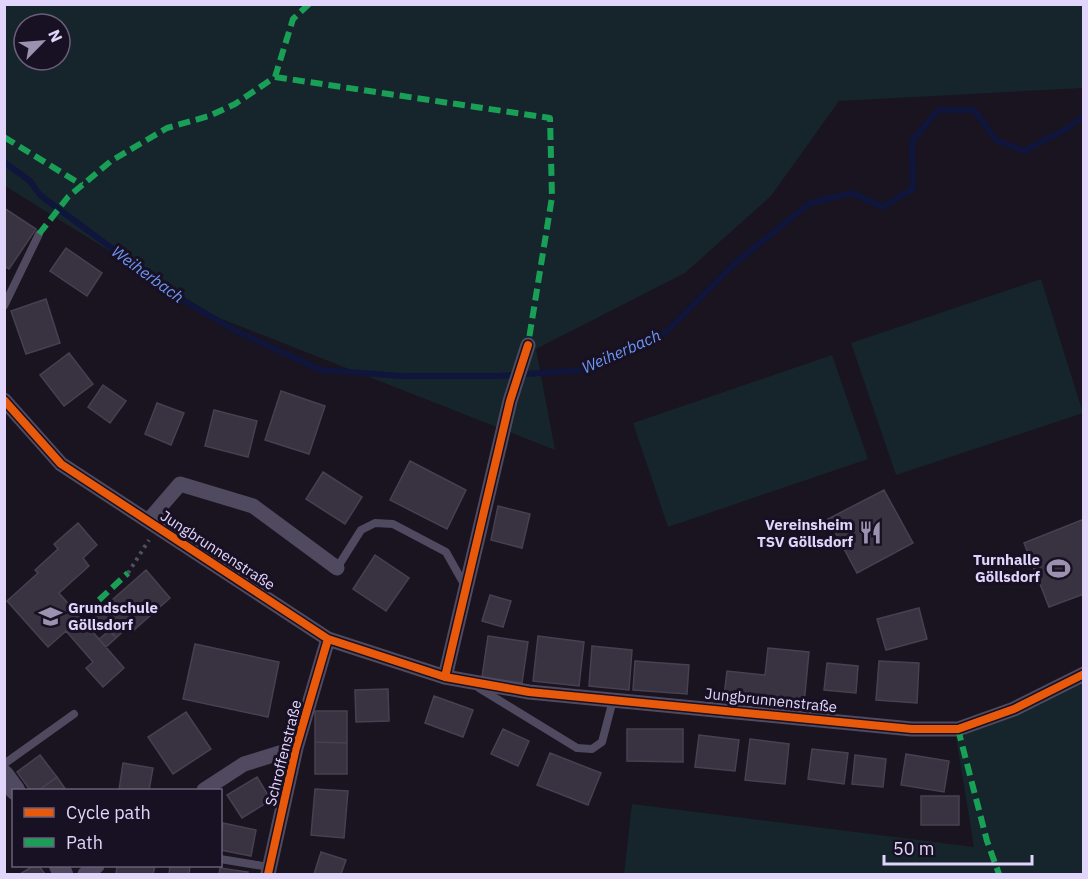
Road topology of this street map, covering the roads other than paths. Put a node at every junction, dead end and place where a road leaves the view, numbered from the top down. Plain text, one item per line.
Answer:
1 (39, 234) dead end
2 (4, 306) edge
3 (528, 345) dead end
4 (4, 400) edge
5 (153, 524) junction
6 (337, 568) joint
7 (466, 588) junction
8 (328, 639) junction
9 (1083, 674) edge
10 (445, 676) junction
11 (473, 684) junction
12 (613, 699) junction
13 (74, 714) dead end
14 (296, 748) junction
15 (4, 764) edge
16 (4, 775) edge
17 (14, 789) edge
18 (206, 789) edge
19 (222, 860) edge
20 (268, 871) edge

1 - 2 lane
3 - 7 street
4 - 5 street, Jungbrunnenstraße
5 - 6 street, Jungbrunnenstraße
5 - 8 street, Jungbrunnenstraße
6 - 7 lane
7 - 10 street
8 - 10 street, Jungbrunnenstraße
8 - 14 street, Schroffenstraße
9 - 12 street, Jungbrunnenstraße
10 - 11 street, Jungbrunnenstraße
11 - 12 street, Jungbrunnenstraße
11 - 12 lane, Jungbrunnenstraße
13 - 15 lane
14 - 18 street
14 - 20 street, Schroffenstraße
16 - 17 street
19 - 20 lane

